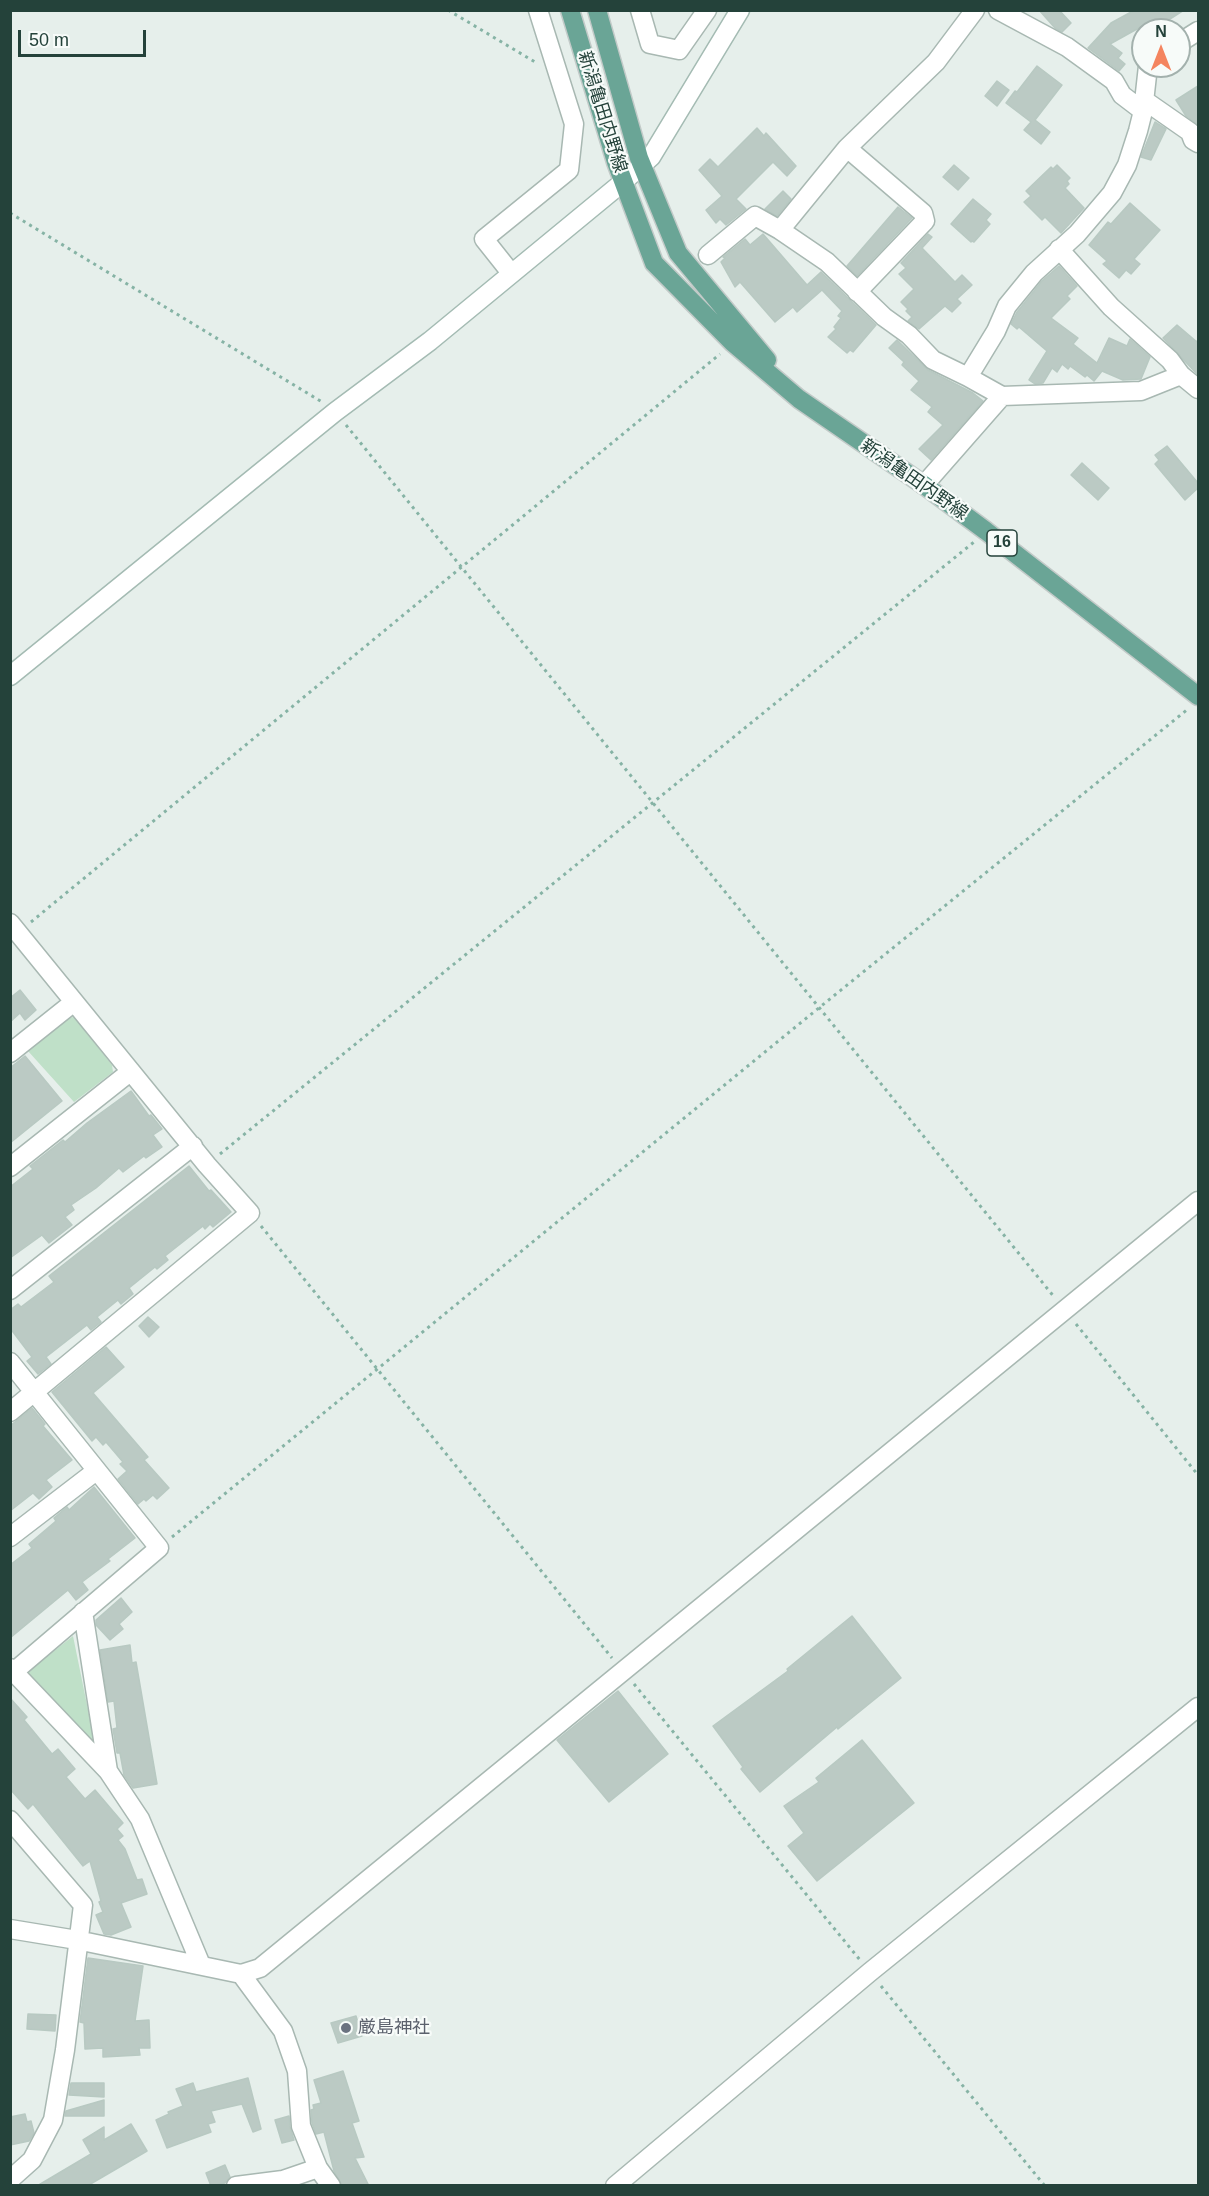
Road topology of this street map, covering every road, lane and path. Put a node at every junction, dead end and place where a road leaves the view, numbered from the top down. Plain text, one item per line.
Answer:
1 (448, 10) edge
2 (538, 10) edge
3 (570, 10) edge
4 (597, 10) edge
5 (640, 10) edge
6 (707, 10) edge
7 (740, 10) edge
8 (975, 10) edge
9 (998, 10) edge
10 (560, 76) junction
11 (1147, 78) edge
12 (1144, 105) junction
13 (1198, 143) edge
14 (847, 148) junction
15 (642, 165) junction
16 (623, 182) junction
17 (10, 213) edge
18 (780, 230) junction
19 (1059, 249) junction
20 (708, 255) dead end
21 (511, 273) junction
22 (857, 292) junction
23 (733, 343) junction
24 (1181, 375) junction
25 (968, 377) junction
26 (1198, 389) edge
27 (1002, 396) junction
28 (799, 399) junction
29 (335, 412) junction
30 (924, 485) junction
31 (986, 531) junction
32 (461, 569) junction
33 (10, 676) edge
34 (1194, 702) edge
35 (653, 802) junction
36 (13, 931) edge
37 (74, 1002) junction
38 (819, 1007) junction
39 (10, 1053) edge
40 (130, 1072) junction
41 (193, 1146) junction
42 (207, 1165) junction
43 (10, 1167) edge
44 (1198, 1201) edge
45 (250, 1213) junction
46 (10, 1290) edge
47 (1064, 1309) junction
48 (10, 1362) edge
49 (377, 1367) junction
50 (34, 1392) junction
51 (10, 1412) edge
52 (96, 1470) junction
53 (1198, 1475) edge
54 (10, 1537) edge
55 (159, 1548) junction
56 (83, 1612) junction
57 (12, 1671) edge
58 (624, 1672) junction
59 (1198, 1707) edge
60 (108, 1772) junction
61 (10, 1820) edge
62 (10, 1929) edge
63 (77, 1940) junction
64 (201, 1965) junction
65 (870, 1972) junction
66 (241, 1974) junction
67 (318, 2168) junction
68 (15, 2180) edge
69 (236, 2186) edge
70 (331, 2186) edge
71 (615, 2186) edge
72 (1045, 2186) edge

1 - 10 path
2 - 10 street
3 - 16 main road, 新潟亀田内野線 / 16
4 - 15 main road, 新潟亀田内野線 / 16
5 - 6 street
7 - 15 street
8 - 14 street
9 - 12 street
10 - 21 street
11 - 12 street
12 - 13 street
12 - 19 street
14 - 18 street
14 - 22 street
15 - 16 street
15 - 28 main road, 新潟亀田内野線 / 16
16 - 21 street
16 - 23 main road, 新潟亀田内野線 / 16
17 - 29 path
18 - 20 street
18 - 22 street
19 - 24 street
19 - 25 street
21 - 29 street
22 - 25 street
23 - 28 main road, 新潟亀田内野線 / 16
23 - 32 path
24 - 26 street
24 - 27 street
25 - 27 street
27 - 30 street
28 - 30 main road, 新潟亀田内野線 / 16
29 - 32 path
29 - 33 street
30 - 31 main road, 新潟亀田内野線 / 16
31 - 34 main road, 新潟亀田内野線 / 16
31 - 35 path
32 - 35 path
32 - 36 path
34 - 38 path
35 - 38 path
35 - 42 path
36 - 37 street
37 - 39 street
37 - 40 street
38 - 47 path
38 - 49 path
40 - 41 street
40 - 43 street
41 - 42 street
41 - 46 street
42 - 45 street
44 - 47 street
45 - 49 path
45 - 50 street
47 - 53 path
47 - 58 street
48 - 50 street
49 - 55 path
49 - 58 path
50 - 51 street
50 - 52 street
52 - 54 street
52 - 55 street
55 - 56 street
56 - 57 street
56 - 60 street
57 - 60 street
58 - 65 path
58 - 66 street
59 - 65 street
60 - 64 street
61 - 63 street
62 - 63 street
63 - 64 street
63 - 68 street
64 - 66 street
65 - 71 street
65 - 72 path
66 - 67 street
67 - 69 street
67 - 70 street

